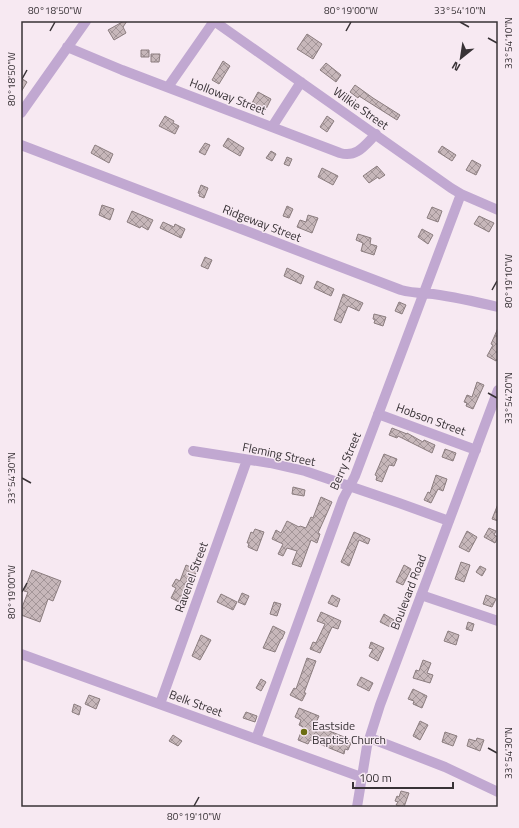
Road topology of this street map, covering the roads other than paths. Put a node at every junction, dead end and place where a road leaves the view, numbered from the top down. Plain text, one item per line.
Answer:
1 (86, 21) edge
2 (214, 21) edge
3 (67, 47) junction
4 (301, 82) junction
5 (168, 88) junction
6 (21, 113) edge
7 (272, 127) junction
8 (376, 134) junction
9 (21, 145) edge
10 (461, 194) junction
11 (498, 210) edge
12 (423, 294) junction
13 (498, 307) edge
14 (498, 390) edge
15 (378, 414) junction
16 (476, 450) junction
17 (193, 451) dead end
18 (247, 460) junction
19 (350, 486) junction
20 (449, 521) junction
21 (421, 595) junction
22 (498, 622) edge
23 (21, 654) edge
24 (160, 704) junction
25 (370, 738) junction
26 (256, 739) junction
27 (361, 777) junction
28 (498, 792) edge
29 (357, 807) edge

1 - 3 street
2 - 4 street, Wilkie Street
2 - 5 street
3 - 5 street, Holloway Street
3 - 6 street
4 - 7 street
4 - 8 street, Wilkie Street
5 - 7 street, Holloway Street
7 - 8 street, Holloway Street
8 - 10 street, Wilkie Street
9 - 12 street, Ridgeway Street
10 - 11 street, Wilkie Street
10 - 12 street, Berry Street
12 - 13 street, Ridgeway Street
12 - 15 street, Berry Street
14 - 16 street, Boulevard Road
15 - 16 street, Hobson Street
15 - 19 street, Berry Street
16 - 20 street, Boulevard Road
17 - 18 street, Fleming Street
18 - 19 street, Fleming Street
18 - 24 street, Ravenel Street
19 - 20 street, Fleming Street
19 - 26 street, Berry Street
20 - 21 street, Boulevard Road
21 - 22 street
21 - 25 street, Boulevard Road
23 - 24 street, Belk Street
24 - 26 street, Belk Street
25 - 27 street, Boulevard Road
25 - 28 street
26 - 27 street, Belk Street
27 - 29 street, Boulevard Road

